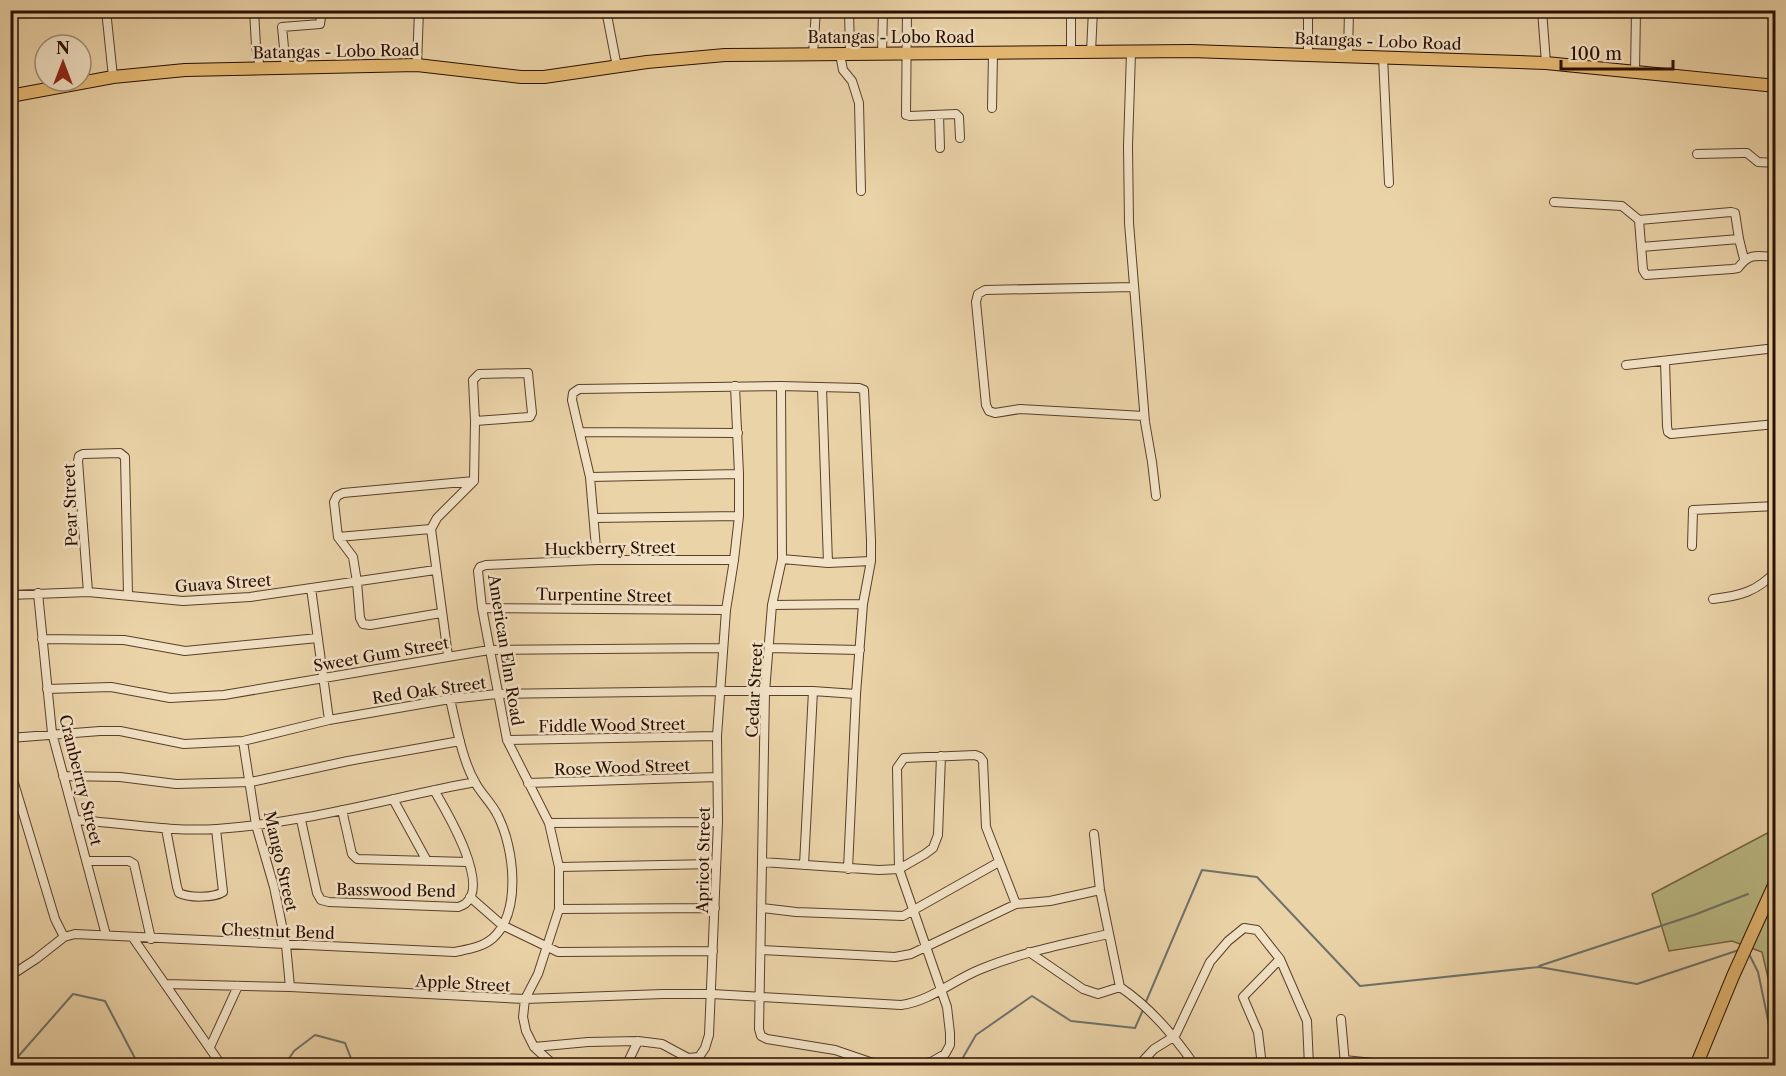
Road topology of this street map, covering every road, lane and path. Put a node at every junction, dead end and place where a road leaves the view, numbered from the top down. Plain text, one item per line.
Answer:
1 (106, 10) edge
2 (254, 10) edge
3 (322, 10) edge
4 (419, 10) edge
5 (606, 10) edge
6 (816, 10) edge
7 (849, 10) edge
8 (883, 10) edge
9 (907, 10) edge
10 (1071, 10) edge
11 (1093, 10) edge
12 (1308, 10) edge
13 (1349, 10) edge
14 (1542, 10) edge
15 (1636, 10) edge
16 (1071, 52) junction
17 (1091, 52) junction
18 (1131, 52) junction
19 (993, 53) junction
20 (813, 54) junction
21 (845, 54) junction
22 (882, 54) junction
23 (907, 54) junction
24 (1308, 55) junction
25 (1348, 56) junction
26 (1383, 57) junction
27 (1546, 63) junction
28 (417, 65) junction
29 (616, 67) junction
30 (286, 68) junction
31 (260, 69) junction
32 (1635, 72) junction
33 (113, 77) junction
34 (1776, 86) edge
35 (10, 96) edge
36 (992, 108) dead end
37 (939, 115) junction
38 (960, 138) dead end
39 (940, 147) dead end
40 (1697, 154) dead end
41 (1776, 163) edge
42 (1389, 183) dead end
43 (861, 191) dead end
44 (1554, 202) dead end
45 (1639, 220) junction
46 (1739, 239) junction
47 (1641, 247) junction
48 (1776, 257) edge
49 (1744, 259) junction
50 (1134, 287) junction
51 (1776, 348) edge
52 (1665, 361) junction
53 (1626, 366) dead end
54 (735, 386) junction
55 (781, 386) junction
56 (822, 388) junction
57 (1144, 416) junction
58 (475, 422) junction
59 (1776, 424) edge
60 (581, 432) junction
61 (738, 432) junction
62 (739, 474) junction
63 (590, 477) junction
64 (474, 481) junction
65 (1156, 495) dead end
66 (1776, 506) edge
67 (738, 516) junction
68 (594, 518) junction
69 (431, 529) junction
70 (338, 537) junction
71 (1692, 546) dead end
72 (782, 559) junction
73 (597, 560) junction
74 (734, 560) junction
75 (871, 561) junction
76 (828, 563) junction
77 (486, 565) joint
78 (435, 570) junction
79 (1776, 572) edge
80 (357, 582) junction
81 (311, 588) junction
82 (88, 592) junction
83 (38, 593) junction
84 (128, 594) junction
85 (10, 595) edge
86 (1713, 599) dead end
87 (863, 604) junction
88 (772, 605) junction
89 (482, 608) junction
90 (726, 610) junction
91 (441, 613) junction
92 (318, 638) junction
93 (42, 639) junction
94 (723, 648) junction
95 (770, 648) junction
96 (489, 650) junction
97 (860, 650) junction
98 (448, 656) junction
99 (324, 678) junction
100 (47, 689) junction
101 (721, 691) junction
102 (813, 691) junction
103 (765, 692) junction
104 (497, 694) junction
105 (856, 694) junction
106 (450, 699) junction
107 (329, 720) junction
108 (52, 733) junction
109 (717, 736) junction
110 (10, 738) edge
111 (507, 740) junction
112 (243, 741) junction
113 (460, 741) junction
114 (941, 756) junction
115 (10, 770) edge
116 (63, 776) junction
117 (717, 777) junction
118 (251, 782) junction
119 (475, 782) junction
120 (528, 783) junction
121 (434, 790) junction
122 (393, 799) junction
123 (342, 810) junction
124 (76, 820) junction
125 (300, 820) junction
126 (718, 822) junction
127 (549, 823) junction
128 (256, 825) junction
129 (166, 829) junction
130 (216, 829) junction
131 (1094, 834) dead end
132 (88, 861) junction
133 (427, 861) junction
134 (468, 862) junction
135 (762, 862) junction
136 (999, 862) junction
137 (715, 864) junction
138 (804, 866) junction
139 (559, 867) junction
140 (848, 868) junction
141 (899, 869) junction
142 (1776, 881) edge
143 (1100, 891) junction
144 (470, 897) junction
145 (1016, 904) junction
146 (716, 908) junction
147 (762, 908) junction
148 (559, 909) junction
149 (914, 909) junction
150 (502, 925) junction
151 (1108, 934) junction
152 (106, 935) junction
153 (64, 937) junction
154 (133, 938) junction
155 (152, 939) junction
156 (286, 945) junction
157 (927, 946) junction
158 (548, 947) junction
159 (713, 951) junction
160 (762, 951) junction
161 (1029, 952) junction
162 (1281, 959) junction
163 (10, 976) edge
164 (165, 984) junction
165 (238, 986) junction
166 (290, 987) junction
167 (1120, 987) junction
168 (940, 989) junction
169 (712, 994) junction
170 (760, 997) junction
171 (525, 999) junction
172 (1341, 1019) dead end
173 (1174, 1036) junction
174 (638, 1041) junction
175 (210, 1047) junction
176 (534, 1047) junction
177 (699, 1057) junction
178 (1345, 1063) edge
179 (222, 1065) edge
180 (555, 1065) edge
181 (626, 1065) edge
182 (690, 1065) edge
183 (903, 1065) edge
184 (911, 1065) edge
185 (1138, 1065) edge
186 (1196, 1065) edge
187 (1262, 1065) edge
188 (1309, 1065) edge
189 (1402, 1065) edge
190 (1696, 1065) edge

1 - 33 street
2 - 31 street
3 - 30 street
4 - 28 street
5 - 29 street
6 - 20 street
7 - 21 street
8 - 22 street
9 - 23 street
10 - 16 street
11 - 17 street
12 - 24 street
13 - 25 street
14 - 27 street
15 - 32 street
16 - 17 main road, Batangas - Lobo Road
16 - 19 main road, Batangas - Lobo Road
17 - 18 main road, Batangas - Lobo Road
18 - 24 main road, Batangas - Lobo Road
18 - 50 street
19 - 23 main road, Batangas - Lobo Road
19 - 36 street
20 - 21 main road, Batangas - Lobo Road
20 - 29 main road, Batangas - Lobo Road
21 - 22 main road, Batangas - Lobo Road
21 - 43 street
22 - 23 main road, Batangas - Lobo Road
23 - 37 street
24 - 25 main road, Batangas - Lobo Road
25 - 26 main road, Batangas - Lobo Road
26 - 27 main road, Batangas - Lobo Road
26 - 42 street
27 - 32 main road, Batangas - Lobo Road
28 - 29 main road, Batangas - Lobo Road
28 - 30 main road, Batangas - Lobo Road
30 - 31 main road, Batangas - Lobo Road
31 - 33 main road, Batangas - Lobo Road
32 - 34 main road, Batangas - Lobo Road
33 - 35 main road, Batangas - Lobo Road
37 - 38 street
37 - 39 street
40 - 41 street
44 - 45 street
45 - 46 street
45 - 47 street
46 - 47 street
46 - 49 street
47 - 49 street
48 - 49 street
50 - 57 street
50 - 57 street
51 - 52 street
52 - 53 street
52 - 59 street
54 - 55 street
54 - 60 street
54 - 61 street, Apricot Street
55 - 56 street
55 - 72 street, Cedar Street
56 - 75 street
56 - 76 street
57 - 65 street
58 - 58 street
58 - 64 street
60 - 61 street
60 - 63 street
61 - 62 street, Apricot Street
62 - 63 street
62 - 67 street, Apricot Street
63 - 68 street
64 - 69 street
64 - 70 street
66 - 71 street
67 - 68 street
67 - 74 street, Apricot Street
68 - 73 street
69 - 70 street
69 - 78 street
70 - 80 street
72 - 76 street
72 - 88 street, Cedar Street
73 - 74 street, Huckberry Street
73 - 77 street, Huckberry Street
74 - 90 street, Apricot Street
75 - 76 street
75 - 87 street
77 - 89 street, American Elm Road
78 - 80 street, Guava Street
78 - 91 street
79 - 86 street
80 - 81 street, Guava Street
80 - 91 street
81 - 84 street, Guava Street
81 - 92 street
82 - 83 street, Guava Street
82 - 84 street, Guava Street
82 - 84 street, Pear Street
83 - 85 street, Guava Street
83 - 93 street, Cranberrry Street
87 - 88 street
87 - 97 street
88 - 95 street, Cedar Street
89 - 90 street, Turpentine Street
89 - 96 street, American Elm Road
90 - 94 street, Apricot Street
91 - 98 street
92 - 93 street
92 - 99 street
93 - 100 street, Cranberrry Street
94 - 96 street, Sweet Gum Street
94 - 101 street, Apricot Street
95 - 97 street
95 - 103 street, Cedar Street
96 - 98 street, Sweet Gum Street
96 - 104 street, American Elm Road
97 - 105 street
98 - 99 street, Sweet Gum Street
99 - 100 street, Sweet Gum Street
99 - 107 street
100 - 108 street, Cranberrry Street
101 - 103 street, Red Oak Street
101 - 104 street, Red Oak Street
101 - 109 street, Apricot Street
102 - 103 street, Red Oak Street
102 - 105 street, Red Oak Street
102 - 138 street
103 - 135 street, Cedar Street
104 - 106 street, Red Oak Street
104 - 111 street, American Elm Road
105 - 140 street
106 - 107 street, Red Oak Street
106 - 113 street, Chestnut Bend
107 - 112 street, Red Oak Street
108 - 110 street, Red Oak Street
108 - 112 street, Red Oak Street
108 - 116 street, Cranberrry Street
109 - 111 street, Fiddle Wood Street
109 - 117 street, Apricot Street
111 - 120 street, American Elm Road
112 - 118 street, Mango Street
113 - 118 street
113 - 119 street, Chestnut Bend
114 - 136 street
114 - 141 street
114 - 141 street
115 - 153 street
116 - 118 street
116 - 124 street, Cranberrry Street
117 - 120 street, Rose Wood Street
117 - 126 street, Apricot Street
118 - 128 street, Mango Street
119 - 121 street
119 - 150 street, Chestnut Bend
120 - 127 street, American Elm Road
121 - 122 street
121 - 134 street, Basswood Bend
122 - 123 street
122 - 133 street
123 - 125 street
123 - 133 street
124 - 129 street
124 - 132 street, Cranberrry Street
125 - 128 street
125 - 144 street, Basswood Bend
126 - 127 street
126 - 137 street, Apricot Street
127 - 139 street, American Elm Road
128 - 130 street
128 - 156 street, Mango Street
129 - 130 street
129 - 130 street
131 - 143 street
132 - 152 street, Cranberrry Street
132 - 155 street
133 - 134 street
134 - 144 street, Basswood Bend
135 - 138 street
135 - 147 street, Cedar Street
136 - 145 street
136 - 149 street
137 - 139 street
137 - 146 street, Apricot Street
138 - 140 street
139 - 148 street, American Elm Road
140 - 141 street
141 - 149 street
142 - 190 main road
143 - 145 street
143 - 151 street
144 - 150 street
145 - 157 street
146 - 148 street
146 - 159 street, Apricot Street
147 - 149 street
147 - 160 street, Cedar Street
148 - 158 street, American Elm Road
149 - 157 street
150 - 156 street, Chestnut Bend
150 - 158 street
151 - 161 street, Apple Street
151 - 167 street
152 - 153 street, Chestnut Bend
152 - 154 street, Chestnut Bend
153 - 163 street
154 - 155 street, Chestnut Bend
154 - 164 street
155 - 156 street, Chestnut Bend
156 - 166 street, Mango Street
157 - 160 street
157 - 168 street
158 - 159 street
158 - 171 street
159 - 169 street, Apricot Street
160 - 170 street, Cedar Street
161 - 167 street
161 - 168 street, Apple Street
162 - 173 street
162 - 187 street
162 - 188 street
164 - 165 street, Apple Street
164 - 175 street
165 - 166 street, Apple Street
165 - 175 street
166 - 171 street, Apple Street
167 - 173 street
168 - 170 street, Apple Street
168 - 184 street
169 - 170 street, Apple Street
169 - 171 street, Apple Street
169 - 177 street, Apricot Street
170 - 183 street, Cedar Street
171 - 176 street
172 - 178 street
173 - 185 street
173 - 186 street
174 - 176 street
174 - 177 street
174 - 181 street
175 - 179 street
176 - 180 street
177 - 182 street
178 - 189 street

